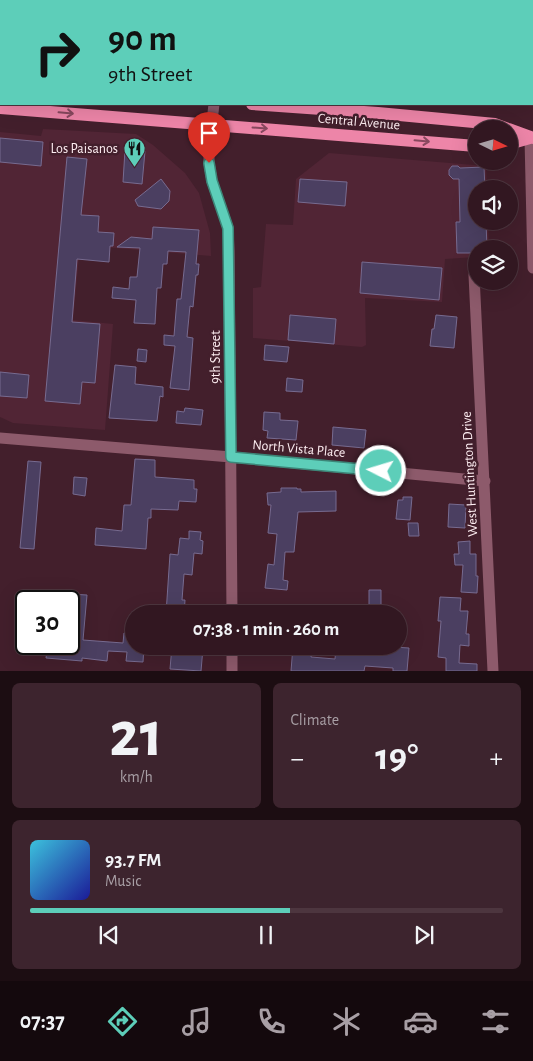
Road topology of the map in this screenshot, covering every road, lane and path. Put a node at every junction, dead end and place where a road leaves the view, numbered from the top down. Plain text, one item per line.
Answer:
1 (214, 105) edge
2 (267, 105) edge
3 (0, 108) edge
4 (468, 121) edge
5 (212, 125) junction
6 (518, 133) edge
7 (531, 138) edge
8 (518, 142) edge
9 (468, 145) edge
10 (533, 268) edge
11 (475, 290) edge
12 (0, 438) edge
13 (231, 457) junction
14 (485, 480) junction
15 (232, 605) edge
16 (232, 655) edge
17 (232, 671) edge
18 (493, 671) edge

1 - 5 street, 9th Street
2 - 4 main road, Central Avenue
3 -> 5 main road, Central Avenue
5 -> 9 main road, Central Avenue
5 - 13 street, 9th Street
6 - 7 main road, Central Avenue
7 - 8 main road
7 - 10 street
11 - 14 street, West Huntington Drive
12 - 13 street, North Vista Place
13 - 14 street, North Vista Place
13 - 15 street, 9th Street
14 - 18 street, West Huntington Drive
16 - 17 street

